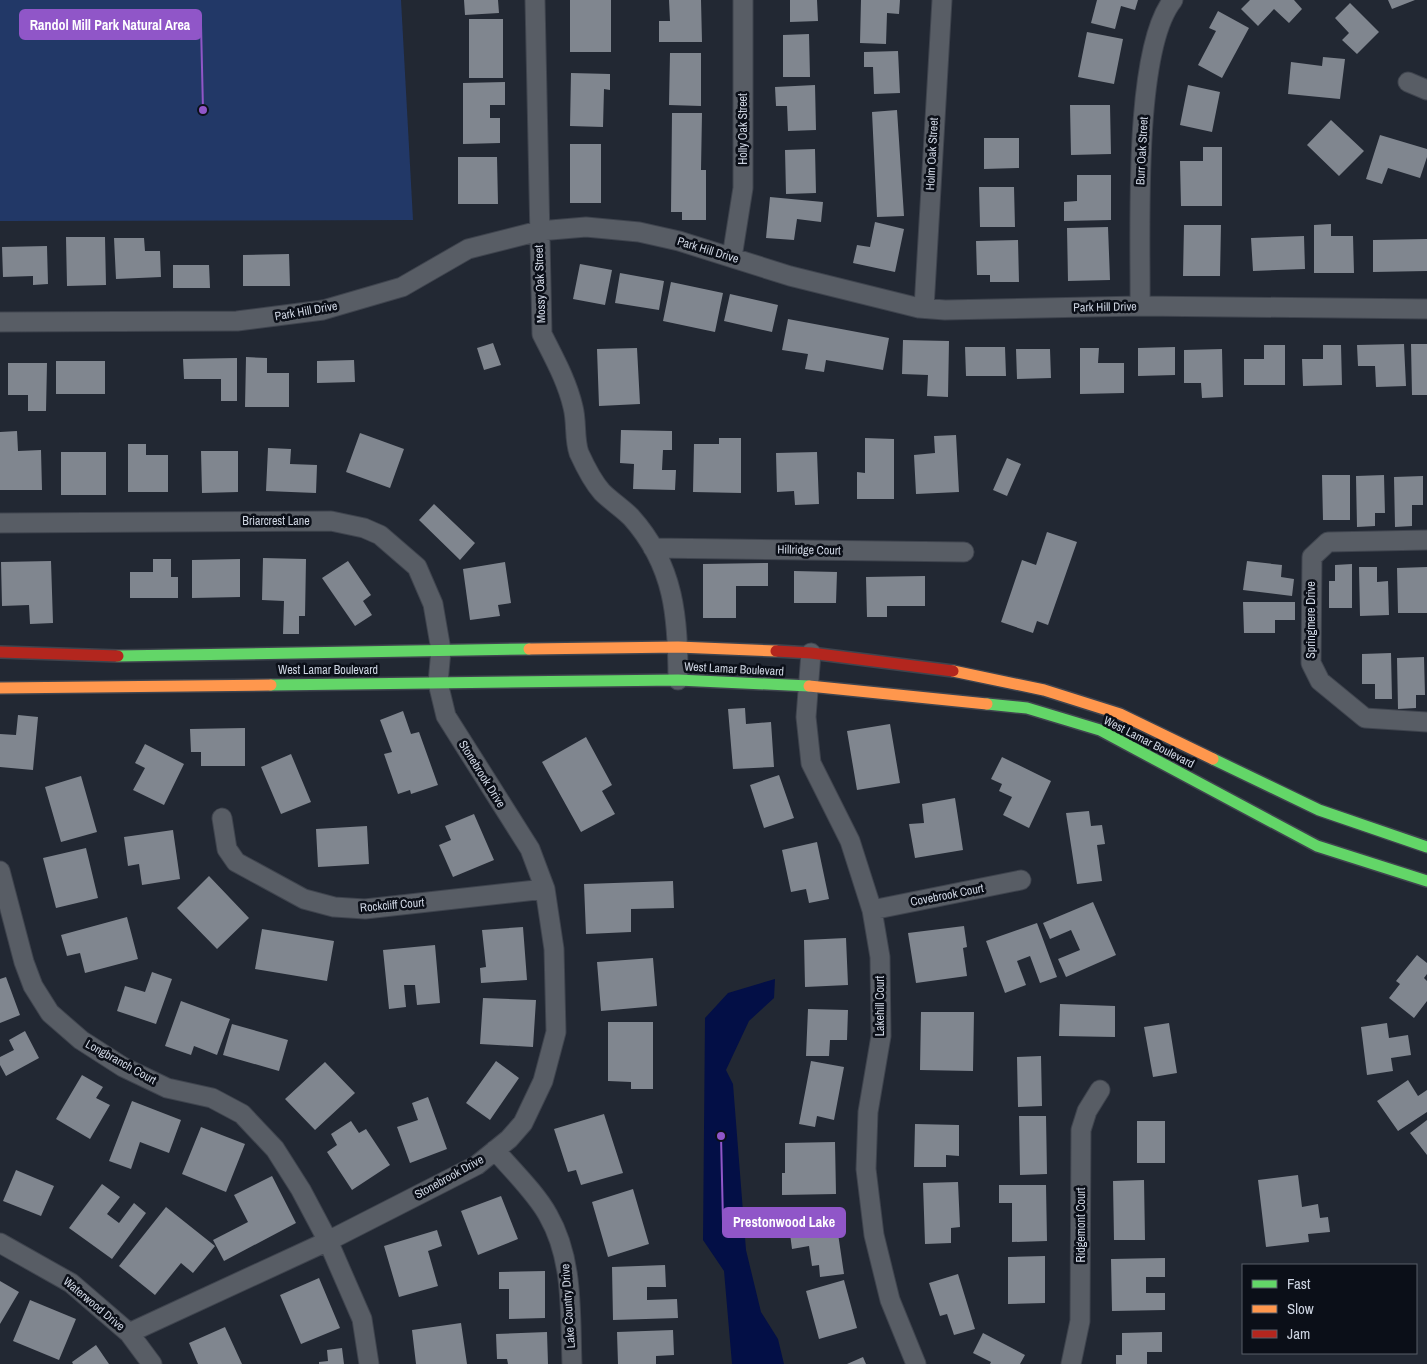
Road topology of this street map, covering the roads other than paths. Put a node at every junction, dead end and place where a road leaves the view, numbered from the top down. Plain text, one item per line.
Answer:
1 (535, 0) edge
2 (743, 0) edge
3 (942, 0) edge
4 (1173, 0) edge
5 (1408, 82) dead end
6 (1427, 90) edge
7 (539, 231) junction
8 (732, 257) junction
9 (1140, 306) junction
10 (924, 308) junction
11 (1427, 309) edge
12 (0, 322) edge
13 (0, 523) edge
14 (1427, 540) edge
15 (653, 548) junction
16 (964, 552) dead end
17 (678, 647) junction
18 (440, 650) junction
19 (0, 652) edge
20 (811, 654) junction
21 (678, 680) junction
22 (438, 683) junction
23 (808, 686) junction
24 (0, 688) edge
25 (1427, 722) edge
26 (222, 818) dead end
27 (1427, 847) edge
28 (0, 871) edge
29 (1022, 880) dead end
30 (1427, 882) edge
31 (545, 889) junction
32 (872, 910) junction
33 (1100, 1090) dead end
34 (495, 1150) junction
35 (328, 1241) junction
36 (0, 1243) edge
37 (129, 1333) junction
38 (152, 1364) edge
39 (369, 1364) edge
40 (572, 1364) edge
41 (916, 1364) edge
42 (1071, 1364) edge

1 - 7 street, Mossy Oak Street
2 - 8 street, Holly Oak Street
3 - 10 street, Holm Oak Street
4 - 9 street, Burr Oak Street
5 - 6 street
7 - 8 street, Park Hill Drive
7 - 12 street, Park Hill Drive
7 - 15 street, Mossy Oak Street
8 - 10 street, Park Hill Drive
9 - 10 street, Park Hill Drive
9 - 11 street, Park Hill Drive
13 - 18 street, Briarcrest Lane
14 - 25 street, Springmere Drive
15 - 16 street, Hillridge Court
15 - 17 street, Mossy Oak Street
17 - 18 main road, West Lamar Boulevard
17 - 20 main road, West Lamar Boulevard
17 - 21 street, Mossy Oak Street
18 - 19 main road, West Lamar Boulevard
18 - 22 street, Briarcrest Lane
20 - 23 street, Lakehill Court
20 - 27 main road, West Lamar Boulevard
21 - 22 main road, West Lamar Boulevard
21 - 23 main road, West Lamar Boulevard
22 - 24 main road, West Lamar Boulevard
22 - 31 street, Stonebrook Drive
23 - 30 main road, West Lamar Boulevard
23 - 32 street, Lakehill Court
26 - 31 street, Rockcliff Court
28 - 35 street, Longbranch Court
29 - 32 street, Covebrook Court
31 - 34 street, Stonebrook Drive
32 - 41 street, Lakehill Court
33 - 42 street, Ridgemont Court
34 - 35 street, Stonebrook Drive
34 - 40 street, Lake Country Drive
35 - 37 street, Stonebrook Drive
35 - 39 street, Longbranch Court
36 - 37 street, Waterwood Drive
37 - 38 street, Waterwood Drive

